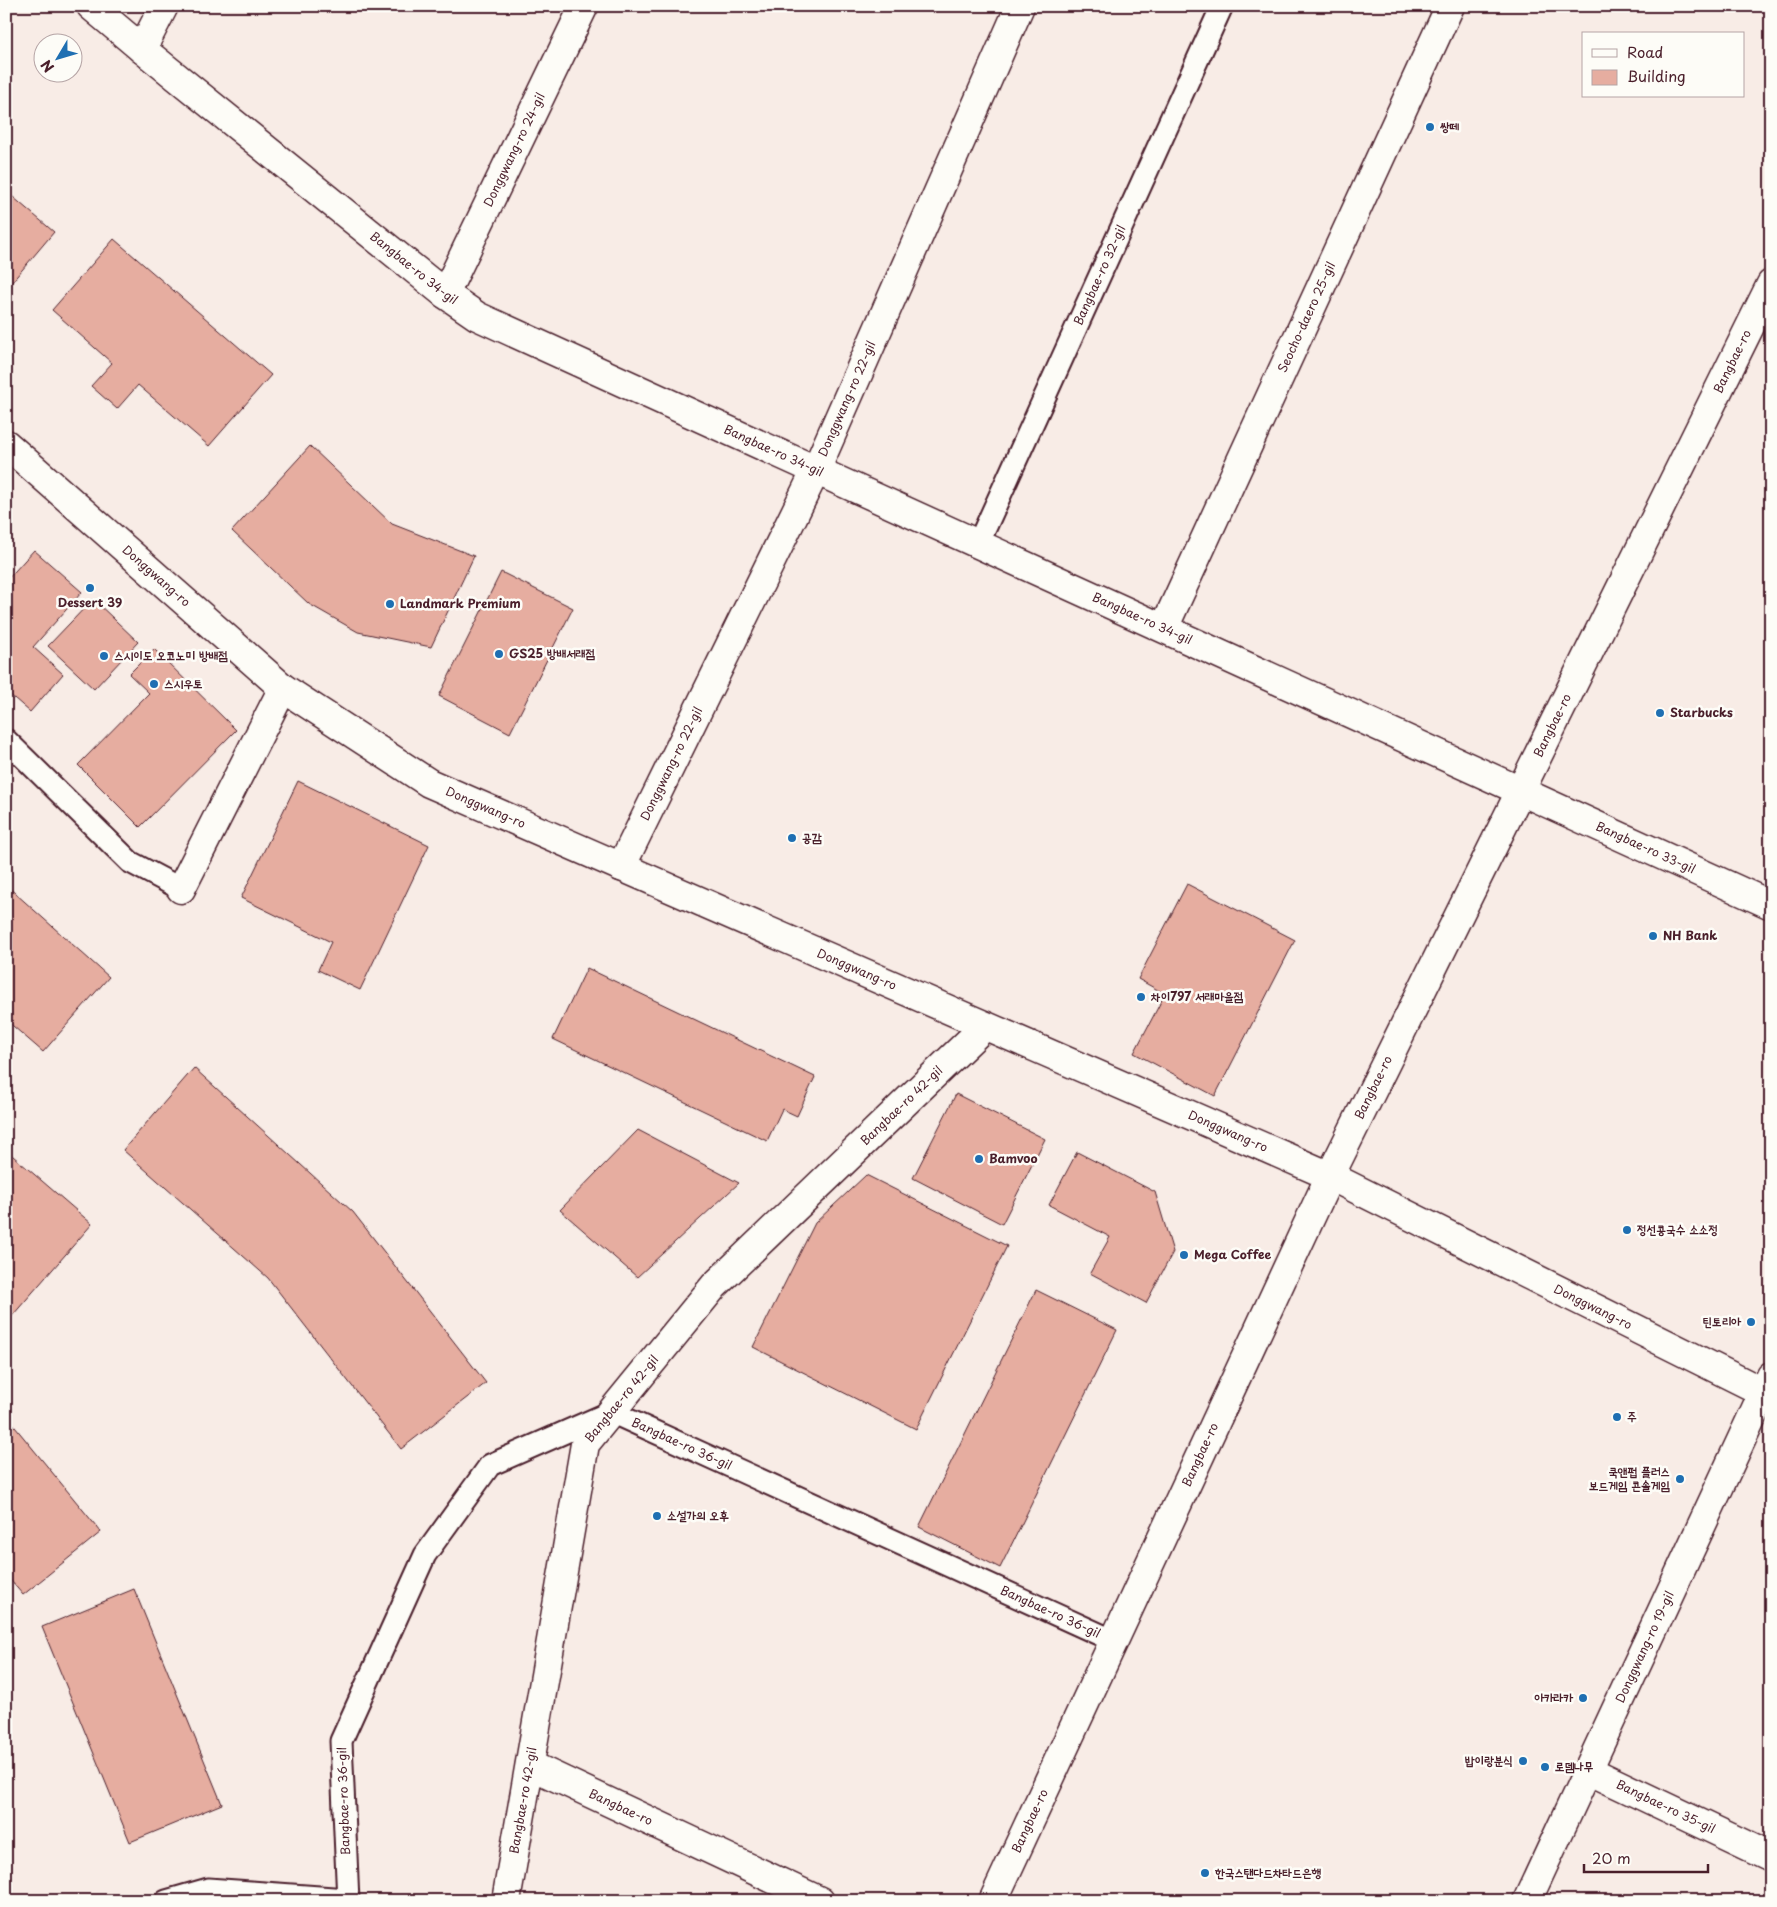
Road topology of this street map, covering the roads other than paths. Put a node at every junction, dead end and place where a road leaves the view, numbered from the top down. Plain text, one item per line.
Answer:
1 (91, 6) edge
2 (164, 6) edge
3 (584, 6) edge
4 (1020, 6) edge
5 (1222, 6) edge
6 (1450, 6) edge
7 (142, 49) junction
8 (1771, 284) edge
9 (445, 294) junction
10 (6, 444) edge
11 (816, 470) junction
12 (978, 544) junction
13 (1164, 628) junction
14 (283, 688) junction
15 (6, 740) edge
16 (1521, 791) junction
17 (621, 867) junction
18 (181, 889) joint
19 (1771, 905) edge
20 (985, 1026) junction
21 (1330, 1176) junction
22 (1768, 1388) edge
23 (611, 1412) junction
24 (1114, 1641) junction
25 (530, 1765) junction
26 (1588, 1770) junction
27 (1771, 1857) edge
28 (347, 1900) edge
29 (166, 1901) edge
30 (506, 1901) edge
31 (820, 1901) edge
32 (993, 1901) edge
33 (1527, 1901) edge

1 - 7 street, Bangbae-ro 34-gil
2 - 7 street
3 - 9 street, Donggwang-ro 24-gil
4 - 11 street, Donggwang-ro 22-gil
5 - 12 lane, Bangbae-ro 32-gil
6 - 13 street, Seocho-daero 25-gil
7 - 9 street, Bangbae-ro 34-gil
8 - 16 street, Bangbae-ro
9 - 11 street, Bangbae-ro 34-gil
10 - 14 street, Donggwang-ro
11 - 12 street, Bangbae-ro 34-gil
11 - 17 street, Donggwang-ro 22-gil
12 - 13 street, Bangbae-ro 34-gil
13 - 16 street, Bangbae-ro 34-gil
14 - 17 street, Donggwang-ro
14 - 18 street
15 - 18 lane
16 - 19 street, Bangbae-ro 33-gil
16 - 21 street, Bangbae-ro
17 - 20 street, Donggwang-ro
20 - 21 street, Donggwang-ro
20 - 23 street, Bangbae-ro 42-gil
21 - 22 street, Donggwang-ro
21 - 24 street, Bangbae-ro
22 - 26 street, Donggwang-ro 19-gil
23 - 24 lane, Bangbae-ro 36-gil
23 - 25 street, Bangbae-ro 42-gil
23 - 28 lane, Bangbae-ro 36-gil
24 - 32 street, Bangbae-ro
25 - 30 street, Bangbae-ro 42-gil
25 - 31 street, Bangbae-ro
26 - 27 street, Bangbae-ro 35-gil
26 - 33 street, Donggwang-ro 19-gil
28 - 29 lane

